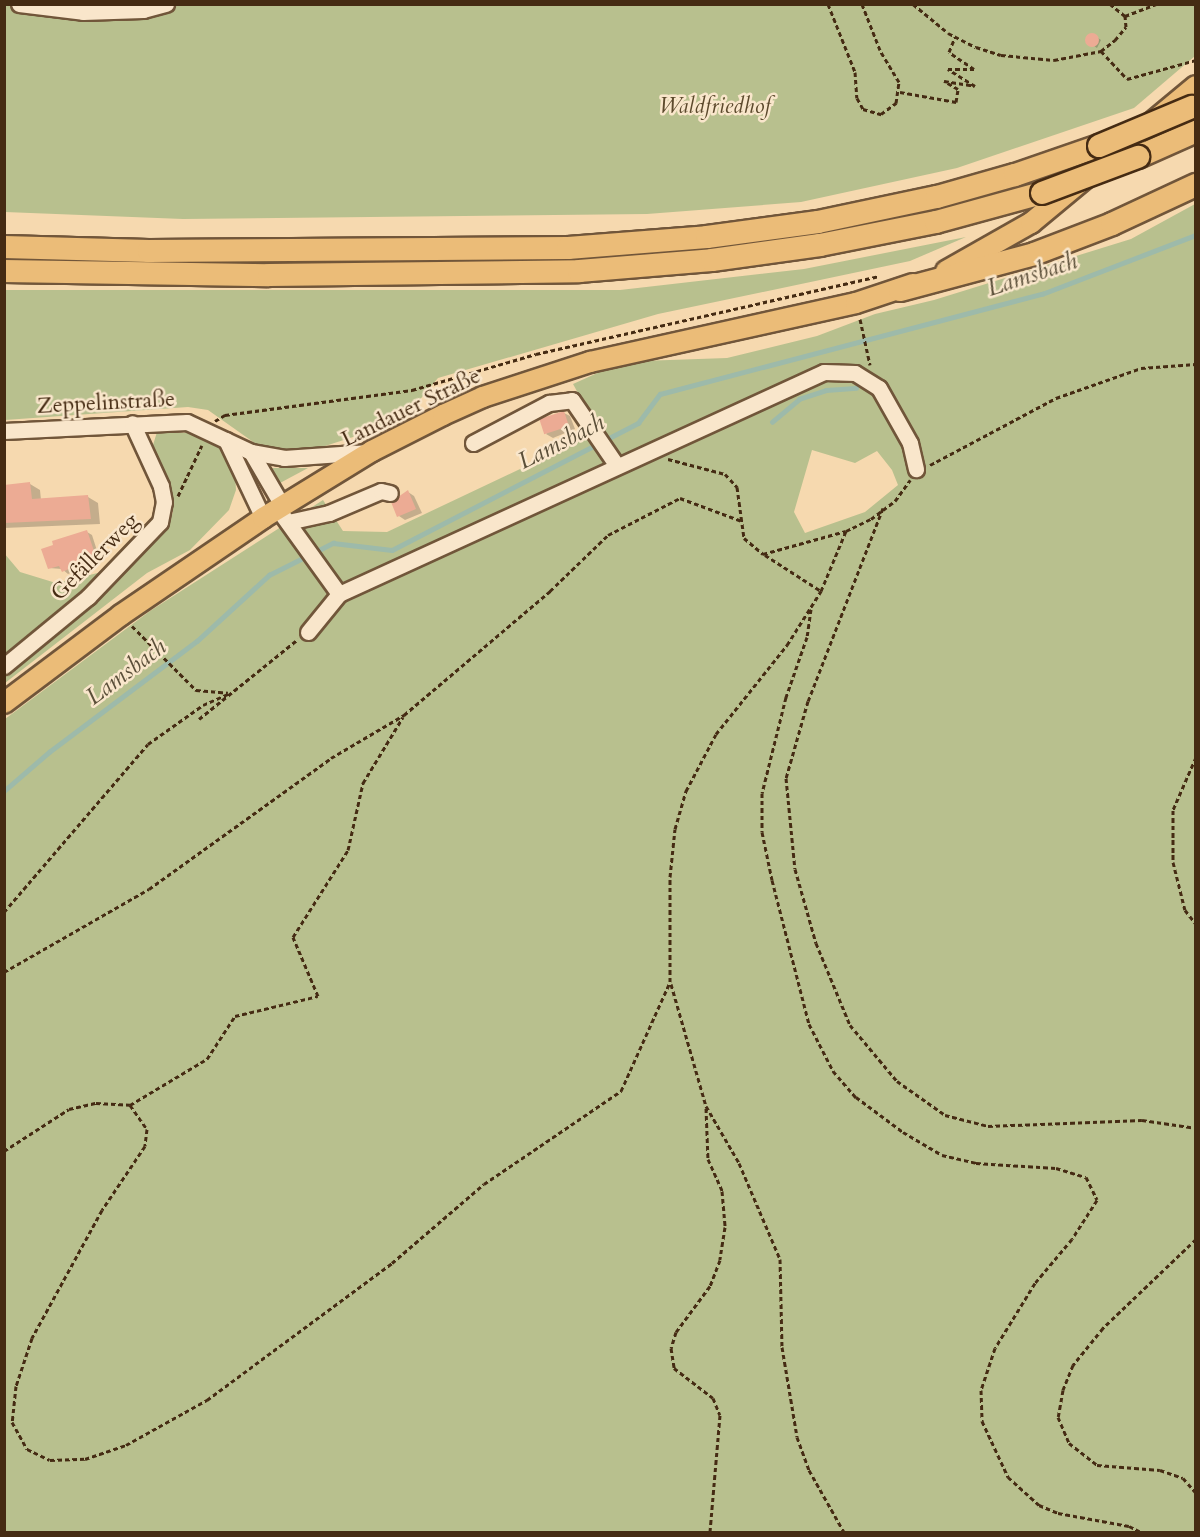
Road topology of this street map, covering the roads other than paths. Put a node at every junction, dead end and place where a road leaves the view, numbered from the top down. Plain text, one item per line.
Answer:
1 (19, 4) edge
2 (166, 4) edge
3 (1194, 99) edge
4 (1196, 131) edge
5 (1196, 185) edge
6 (4, 247) edge
7 (4, 271) edge
8 (900, 290) junction
9 (132, 423) junction
10 (4, 431) edge
11 (226, 440) junction
12 (473, 443) dead end
13 (251, 452) junction
14 (372, 452) junction
15 (617, 466) junction
16 (916, 468) dead end
17 (390, 493) dead end
18 (278, 513) junction
19 (339, 594) junction
20 (308, 632) road end
21 (4, 666) edge
22 (4, 703) edge

1 - 2 street
3 - 6 highway, bridge
3 - 8 main road, Landauer Straße
4 - 7 highway, bridge
5 - 8 highway
8 - 14 main road, Landauer Straße
9 - 10 street, Zeppelinstraße
9 - 11 street, Zeppelinstraße
9 - 21 street, Gefällerweg
11 - 13 street
11 - 18 street
12 - 15 street
13 - 14 street
13 - 18 street
14 - 18 main road, Landauer Straße
15 - 16 street
15 - 19 street
17 - 18 street
18 - 19 street
18 - 22 main road, Landauer Straße
19 - 20 street

